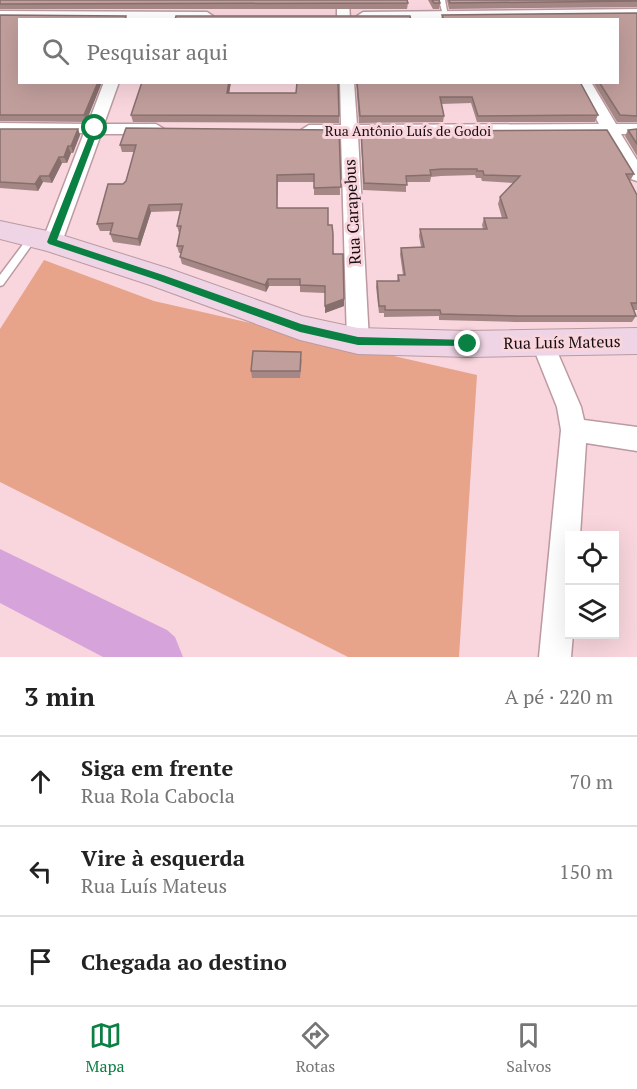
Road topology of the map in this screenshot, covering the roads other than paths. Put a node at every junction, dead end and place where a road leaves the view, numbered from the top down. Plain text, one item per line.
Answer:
1 (144, 0) edge
2 (343, 0) edge
3 (442, 0) edge
4 (533, 0) edge
5 (637, 13) edge
6 (0, 15) edge
7 (446, 15) junction
8 (218, 16) edge
9 (542, 16) edge
10 (340, 17) edge
11 (137, 18) edge
12 (111, 84) edge
13 (347, 84) edge
14 (584, 84) edge
15 (0, 128) edge
16 (95, 128) junction
17 (176, 129) edge
18 (612, 129) junction
19 (637, 129) edge
20 (291, 130) edge
21 (349, 130) junction
22 (637, 175) edge
23 (0, 230) edge
24 (42, 240) junction
25 (0, 282) edge
26 (637, 340) edge
27 (358, 341) junction
28 (542, 342) junction
29 (574, 430) junction
30 (637, 439) edge
31 (555, 657) edge

1 - 11 street
2 - 10 street
3 - 7 lane
4 - 9 street
5 - 9 street
6 - 11 street
7 - 9 street
7 - 10 street
8 - 11 street
12 - 16 street
13 - 21 street, Rua Carapebus
14 - 18 street
15 - 16 street
16 - 17 street
16 - 24 street
18 - 19 street, Rua Antônio Luís de Godoi
18 - 21 street, Rua Antônio Luís de Godoi
18 - 22 street
20 - 21 street, Rua Antônio Luís de Godoi
21 - 27 street, Rua Carapebus
23 - 24 main road, Rua Luís Mateus
24 - 25 lane
24 - 27 main road, Rua Luís Mateus
26 - 28 main road, Rua Luís Mateus
27 - 28 main road, Rua Luís Mateus
28 - 29 street
29 - 30 street
29 - 31 street

